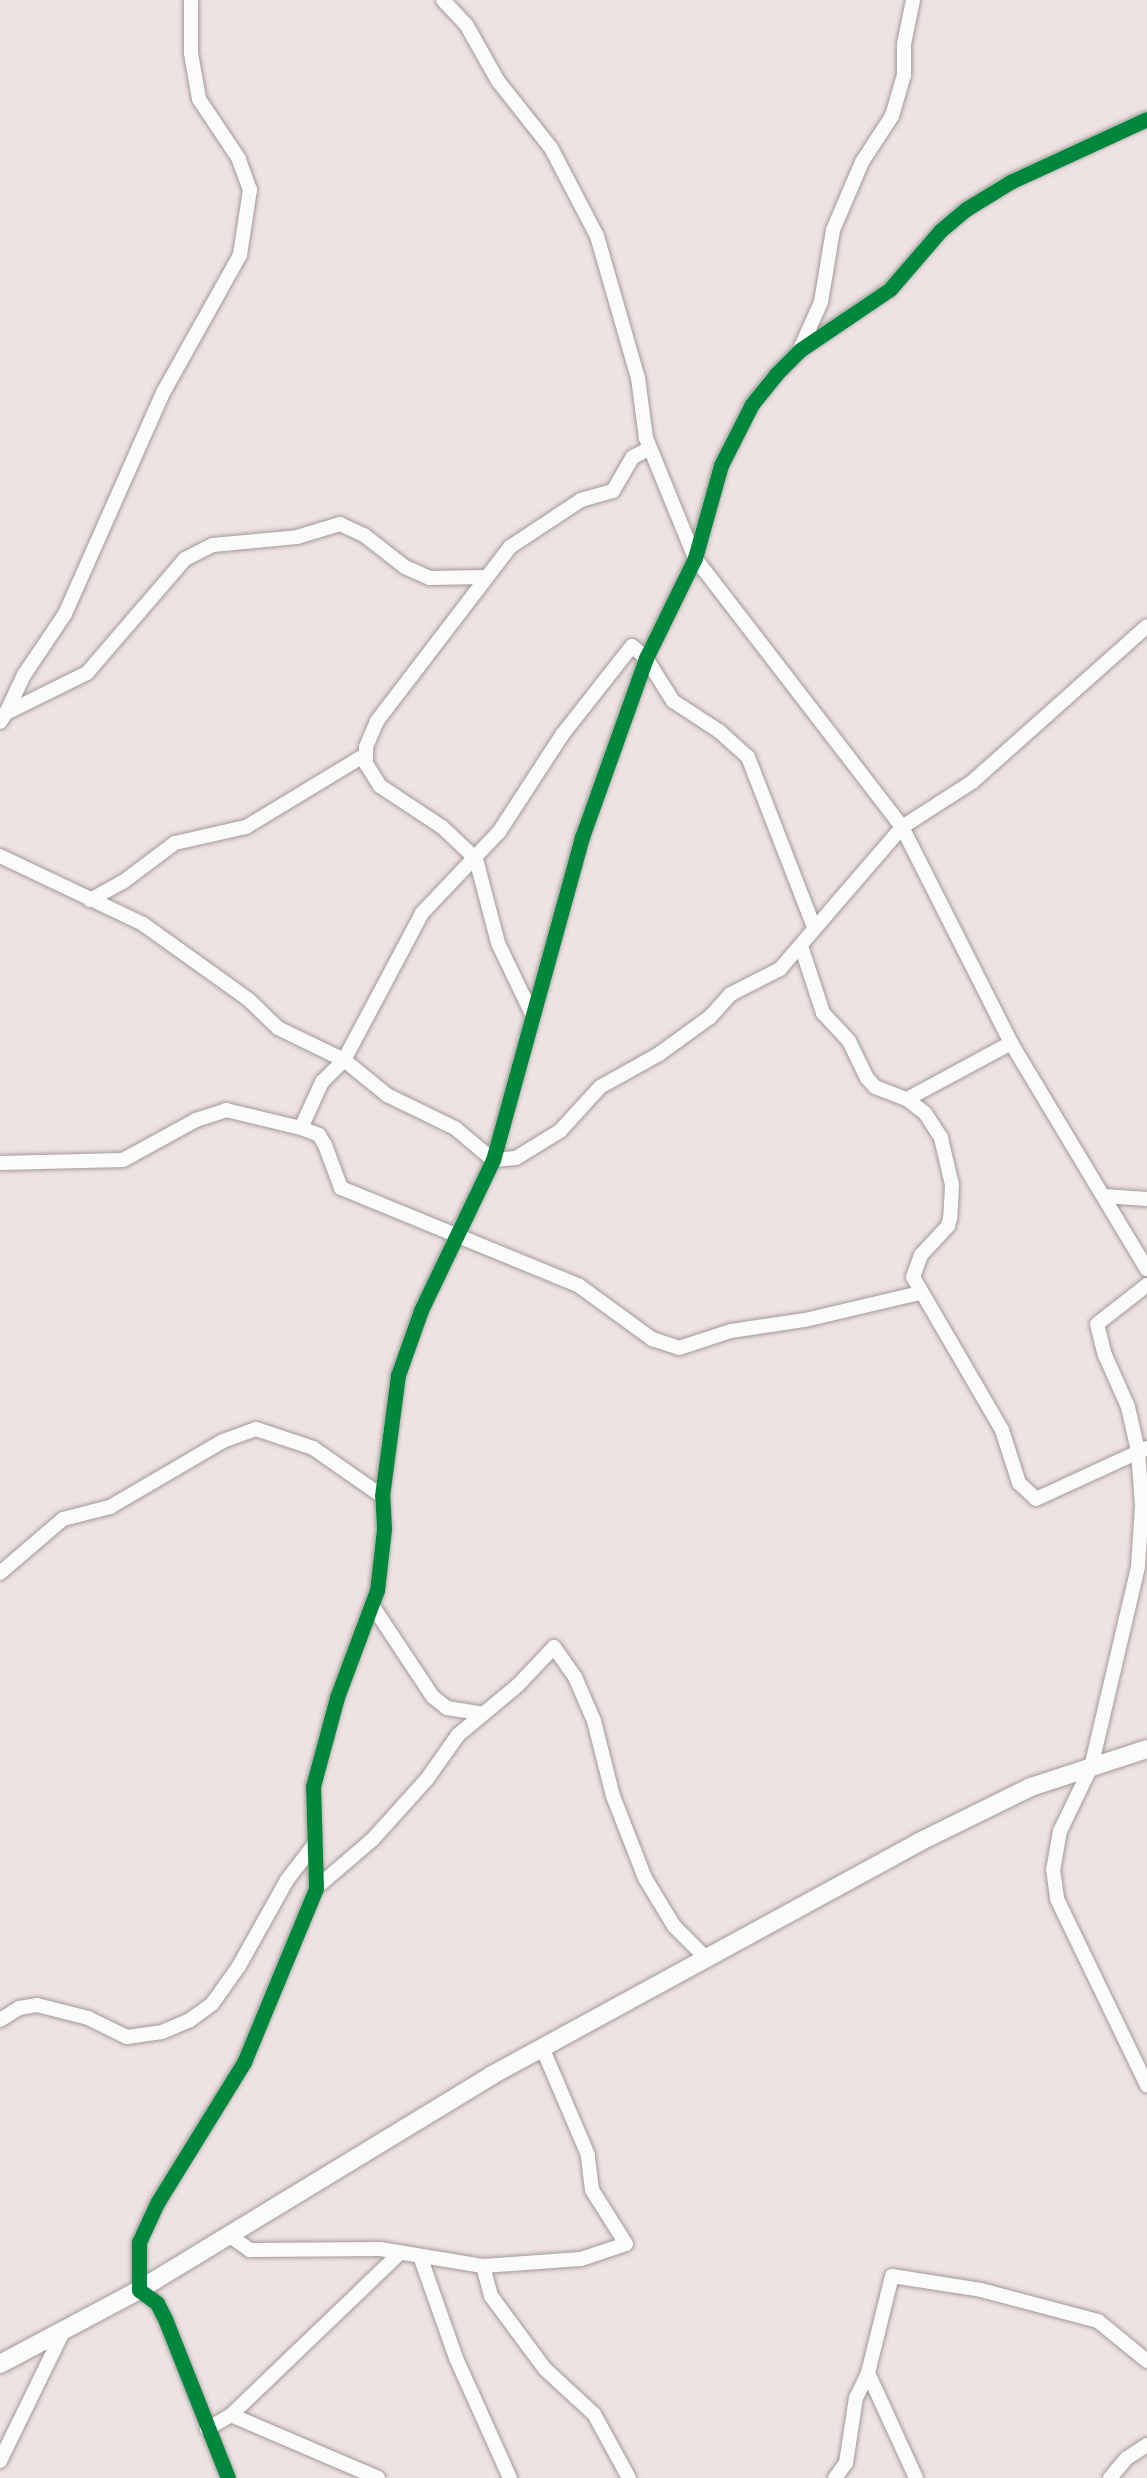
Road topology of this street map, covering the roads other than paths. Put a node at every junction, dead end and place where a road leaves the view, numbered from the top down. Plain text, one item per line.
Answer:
1 (191, 0) edge
2 (444, 0) edge
3 (913, 0) edge
4 (1147, 119) edge
5 (800, 350) junction
6 (650, 449) junction
7 (695, 558) junction
8 (483, 576) junction
9 (1147, 626) edge
10 (646, 658) junction
11 (3, 717) edge
12 (365, 754) junction
13 (902, 827) junction
14 (0, 856) edge
15 (476, 859) junction
16 (90, 900) junction
17 (814, 927) junction
18 (801, 946) junction
19 (531, 1012) junction
20 (1011, 1043) junction
21 (344, 1060) junction
22 (907, 1099) junction
23 (300, 1128) junction
24 (494, 1160) junction
25 (0, 1163) edge
26 (1104, 1196) junction
27 (1147, 1200) edge
28 (454, 1237) junction
29 (1147, 1268) edge
30 (1147, 1285) edge
31 (920, 1293) junction
32 (1142, 1450) edge
33 (382, 1496) junction
34 (1143, 1569) edge
35 (0, 1573) edge
36 (372, 1605) junction
37 (480, 1713) junction
38 (1147, 1749) edge
39 (1091, 1767) junction
40 (314, 1844) junction
41 (316, 1888) junction
42 (705, 1957) junction
43 (0, 2020) edge
44 (542, 2047) junction
45 (1147, 2085) edge
46 (229, 2235) junction
47 (399, 2254) junction
48 (422, 2259) junction
49 (483, 2266) junction
50 (139, 2290) junction
51 (65, 2327) junction
52 (1147, 2361) edge
53 (0, 2364) edge
54 (868, 2373) junction
55 (231, 2415) junction
56 (206, 2429) junction
57 (1147, 2445) edge
58 (0, 2460) edge
59 (228, 2478) edge
60 (378, 2478) edge
61 (510, 2478) edge
62 (628, 2478) edge
63 (835, 2478) edge
64 (916, 2478) edge
65 (1110, 2478) edge

1 - 11 street
2 - 6 street
3 - 5 street
4 - 5 street
5 - 7 street
6 - 7 street
6 - 8 street
7 - 10 street
7 - 13 street
8 - 11 street
8 - 12 street
9 - 13 street
10 - 15 street
10 - 17 street
10 - 19 street
12 - 15 street
12 - 16 street
13 - 17 street
13 - 20 street
14 - 16 street
15 - 19 street
15 - 21 street
16 - 21 street
17 - 18 street
18 - 22 street
18 - 24 street
19 - 24 street
20 - 22 street
20 - 26 street
21 - 23 street
21 - 24 street
22 - 31 street
23 - 25 street
23 - 28 street
24 - 28 street
26 - 27 street
26 - 29 street
28 - 31 street
28 - 33 street
30 - 32 street
31 - 32 street
32 - 34 street
33 - 35 street
33 - 36 street
34 - 39 street
36 - 37 street
36 - 40 street
37 - 41 street
37 - 42 street
38 - 39 street
39 - 42 street
39 - 45 street
40 - 41 street
40 - 43 street
41 - 50 street
42 - 44 street
44 - 46 street
44 - 49 street
46 - 47 street
46 - 50 street
47 - 48 street
47 - 55 street
48 - 49 street
48 - 61 street
49 - 62 street
50 - 51 street
50 - 56 street
51 - 53 street
51 - 58 street
52 - 54 street
54 - 63 street
54 - 64 street
55 - 56 street
55 - 60 street
56 - 59 street
57 - 65 street

